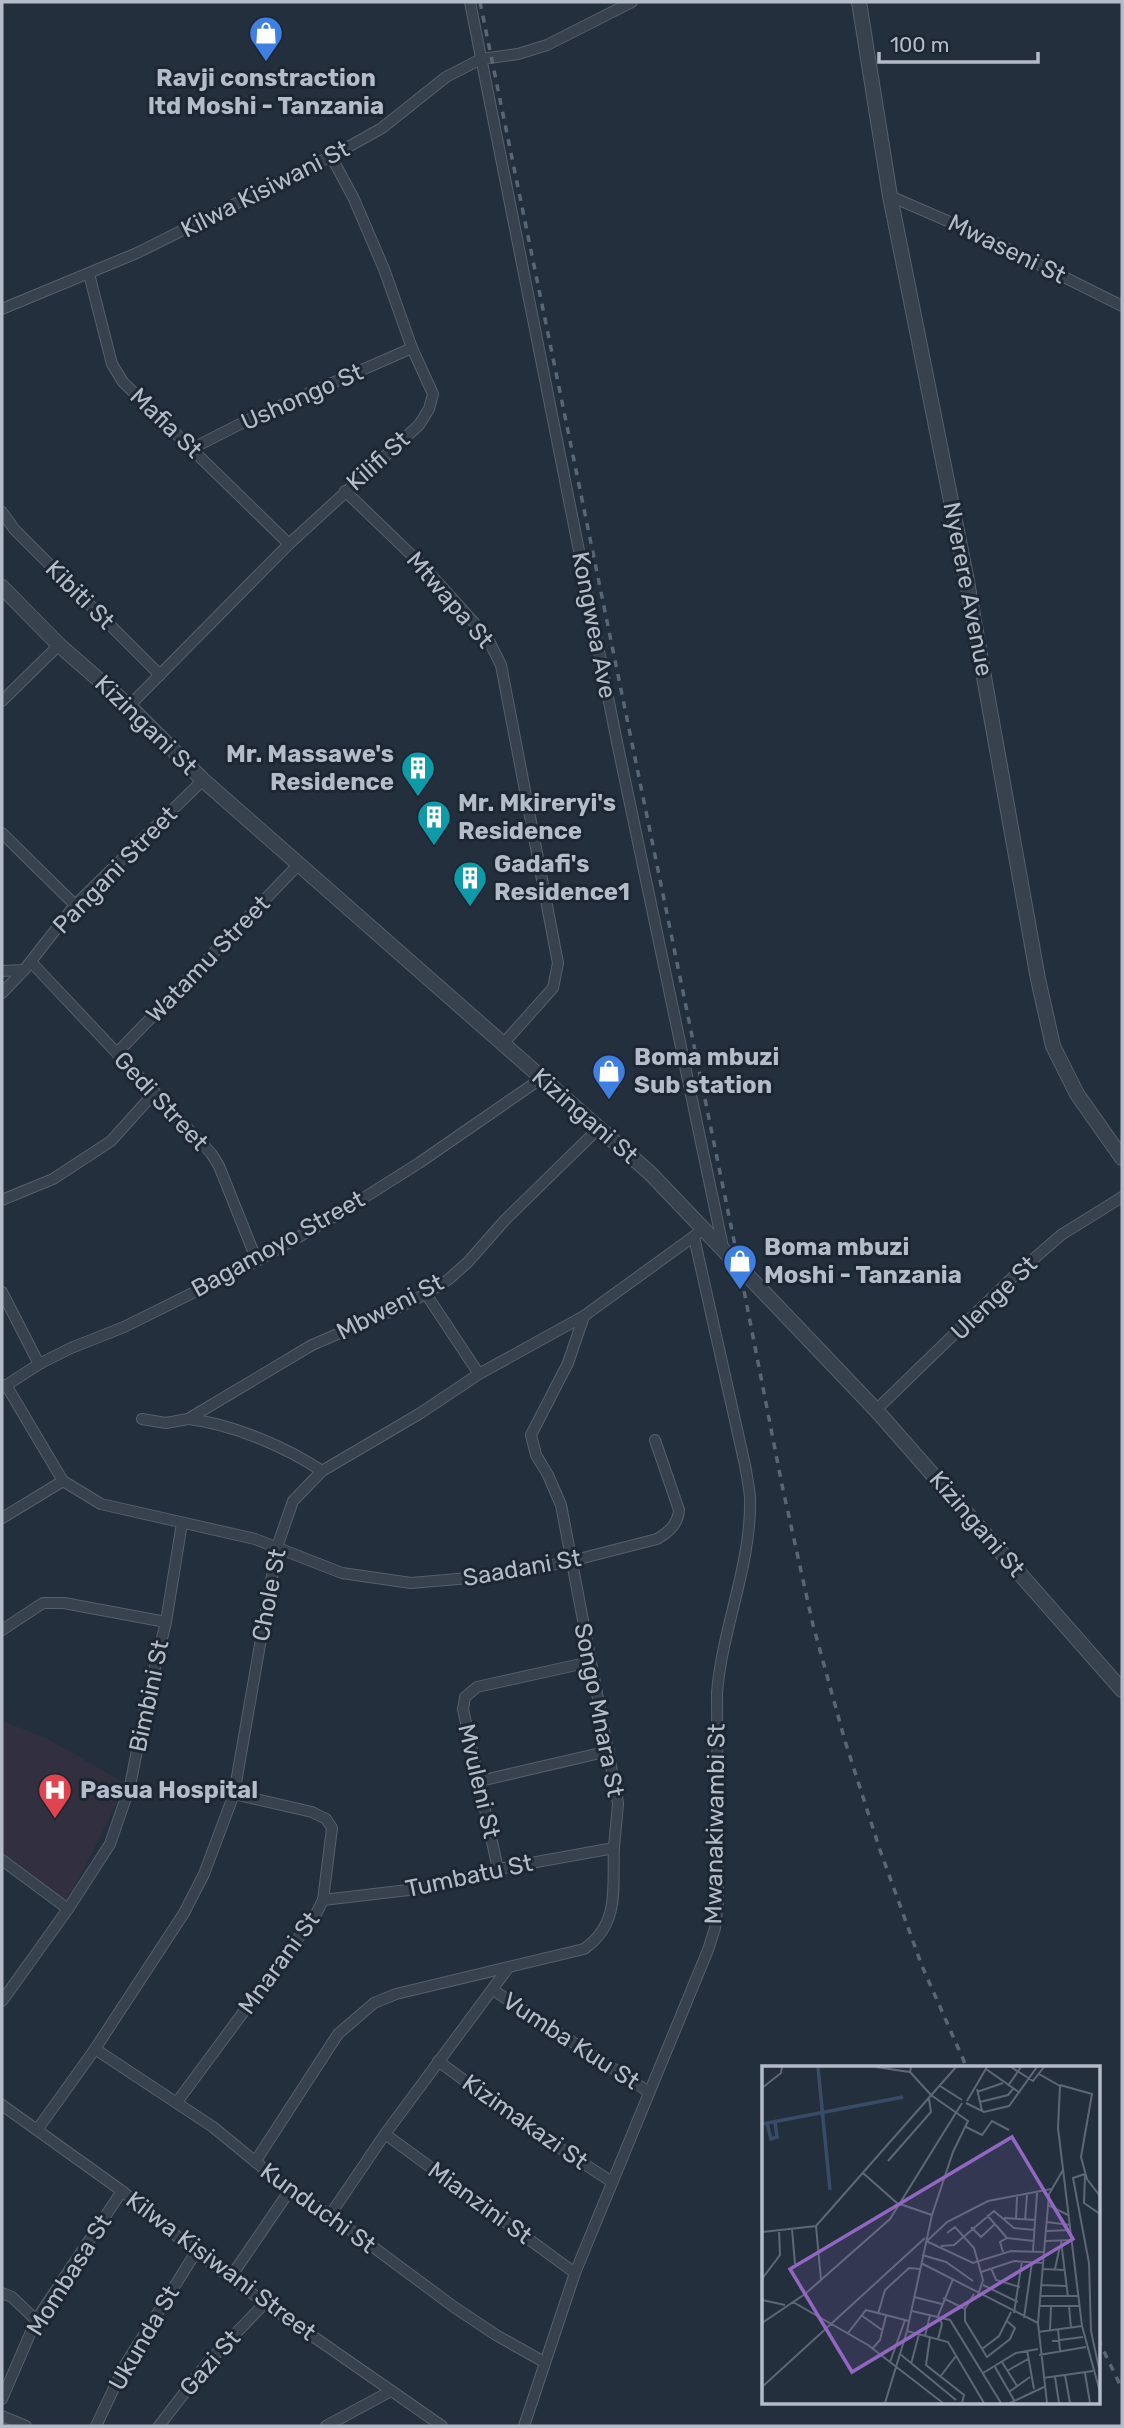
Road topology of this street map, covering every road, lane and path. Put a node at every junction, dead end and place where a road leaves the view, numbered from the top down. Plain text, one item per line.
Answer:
1 (470, 2) edge
2 (632, 2) edge
3 (859, 2) edge
4 (481, 59) junction
5 (331, 156) junction
6 (890, 196) junction
7 (89, 274) junction
8 (1122, 306) edge
9 (2, 309) edge
10 (412, 348) junction
11 (193, 448) junction
12 (345, 491) junction
13 (2, 512) edge
14 (289, 544) junction
15 (2, 587) edge
16 (58, 645) junction
17 (160, 675) junction
18 (2, 701) edge
19 (129, 706) junction
20 (203, 780) junction
21 (2, 833) edge
22 (299, 864) junction
23 (75, 905) junction
24 (28, 966) junction
25 (2, 971) edge
26 (2, 993) edge
27 (502, 1045) junction
28 (117, 1053) junction
29 (542, 1078) junction
30 (155, 1092) junction
31 (599, 1128) junction
32 (1122, 1158) edge
33 (1122, 1198) edge
34 (2, 1200) edge
35 (699, 1232) junction
36 (723, 1247) junction
37 (257, 1261) junction
38 (2, 1292) edge
39 (426, 1294) junction
40 (584, 1316) junction
41 (39, 1364) junction
42 (480, 1374) junction
43 (4, 1387) edge
44 (876, 1410) junction
45 (142, 1419) dead end
46 (188, 1419) junction
47 (654, 1440) dead end
48 (322, 1471) junction
49 (63, 1481) junction
50 (2, 1518) edge
51 (182, 1523) junction
52 (277, 1546) junction
53 (571, 1561) junction
54 (166, 1622) junction
55 (2, 1630) edge
56 (590, 1662) junction
57 (1122, 1690) edge
58 (610, 1751) junction
59 (480, 1781) junction
60 (234, 1794) junction
61 (614, 1848) junction
62 (2, 1860) edge
63 (498, 1869) junction
64 (323, 1900) junction
65 (68, 1909) junction
66 (508, 1968) junction
67 (2, 1978) edge
68 (13, 1986) junction
69 (493, 1990) junction
70 (2, 2001) edge
71 (95, 2049) junction
72 (438, 2061) junction
73 (649, 2092) junction
74 (177, 2102) junction
75 (2, 2105) edge
76 (37, 2130) junction
77 (384, 2134) junction
78 (255, 2162) junction
79 (612, 2182) junction
80 (290, 2190) junction
81 (122, 2191) junction
82 (330, 2215) junction
83 (195, 2252) junction
84 (575, 2273) junction
85 (230, 2278) junction
86 (2, 2281) edge
87 (7, 2295) edge
88 (265, 2303) junction
89 (37, 2320) junction
90 (544, 2362) junction
91 (391, 2391) junction
92 (2, 2399) edge
93 (2, 2416) edge
94 (26, 2426) edge
95 (96, 2426) edge
96 (159, 2426) edge
97 (326, 2426) edge
98 (442, 2426) edge
99 (524, 2426) edge

1 - 4 street, Kongwea Ave
2 - 4 street, Kilwa Kisiwani St
3 - 6 street, Nyerere Avenue
4 - 5 street, Kilwa Kisiwani St
4 - 36 street, Kongwea Ave
5 - 7 street, Kilwa Kisiwani St
5 - 10 street, Kilifi St
6 - 8 street, Mwaseni St
6 - 32 street, Nyerere Avenue
7 - 9 street, Kilwa Kisiwani St
7 - 11 street, Mafia St
10 - 11 street, Ushongo St
10 - 12 street, Kilifi St
11 - 14 street, Mafia St
12 - 14 street, Kilifi St
12 - 27 street, Mtwapa St
13 - 17 street, Kibiti St
14 - 17 street, Kilifi St
15 - 16 street, Kizingani St
16 - 18 street
16 - 19 street, Kizingani St
17 - 19 street, Kilifi St
19 - 20 street, Kizingani St
20 - 22 street, Kizingani St
20 - 23 street, Pangani Street
21 - 23 street
22 - 27 street, Kizingani St
22 - 28 street, Watamu Street
23 - 24 street, Pangani Street
24 - 25 street
24 - 26 street, Pangani Street
24 - 28 street, Gedi Street
27 - 29 street, Kizingani St
28 - 30 street, Gedi Street
29 - 31 street, Kizingani St
29 - 37 street, Bagamoyo Street
30 - 34 street
30 - 37 street, Gedi Street
31 - 35 street, Kizingani St
31 - 39 street, Mbweni St
33 - 44 street, Ulenge St
35 - 36 street, Kizingani St
35 - 40 street, Chole St
35 - 73 street, Mwanakiwambi St
36 - 44 street, Kizingani St
37 - 41 street, Bagamoyo Street
38 - 41 street
39 - 42 street
39 - 46 street, Mbweni St
40 - 42 street, Chole St
40 - 53 street, Songo Mnara St
41 - 43 street, Bagamoyo Street
42 - 48 street, Chole St
43 - 49 street
44 - 57 street, Kizingani St
45 - 46 street, Mbweni St
46 - 48 street
47 - 53 street, Saadani St
48 - 52 street, Chole St
49 - 50 street
49 - 51 street, Saadani St
51 - 52 street, Saadani St
51 - 54 street, Bimbini St
52 - 53 street, Saadani St
52 - 60 street, Chole St
53 - 56 street, Songo Mnara St
54 - 55 street
54 - 65 street, Bimbini St
56 - 58 street, Songo Mnara St
56 - 59 street, Mvuleni St
58 - 59 street
58 - 61 street, Songo Mnara St
59 - 63 street, Mvuleni St
60 - 64 street, Mnarani St
60 - 71 street, Chole St
61 - 63 street, Tumbatu St
61 - 66 street, Songo Mnara St
62 - 65 street
63 - 64 street, Tumbatu St
64 - 74 street, Mnarani St
65 - 68 street, Bimbini St
66 - 69 street
66 - 78 street, Songo Mnara St
67 - 68 street
68 - 70 street, Bimbini St
69 - 72 street
69 - 73 street, Vumba Kuu St
71 - 74 street, Kunduchi St
71 - 76 street, Chole St
72 - 77 street
72 - 79 street, Kizimakazi St
73 - 79 street, Mwanakiwambi St
74 - 78 street, Kunduchi St
75 - 76 street, Kilwa Kisiwani Street
76 - 81 street, Kilwa Kisiwani Street
77 - 82 street
77 - 84 street, Mianzini St
78 - 80 street, Kunduchi St
79 - 84 street, Mwanakiwambi St
80 - 82 street, Kunduchi St
80 - 85 street
81 - 83 street, Kilwa Kisiwani Street
81 - 89 street, Mombasa St
82 - 90 street, Kunduchi St
83 - 85 street, Kilwa Kisiwani Street
83 - 95 street, Ukunda St
84 - 90 street, Mwanakiwambi St
85 - 88 street, Kilwa Kisiwani Street
86 - 87 street
87 - 89 street
88 - 91 street, Kilwa Kisiwani Street
88 - 96 street, Gazi St
89 - 92 street, Mombasa St
90 - 99 street, Mwanakiwambi St
91 - 97 street
91 - 98 street, Kilwa Kisiwani Street
93 - 94 street

